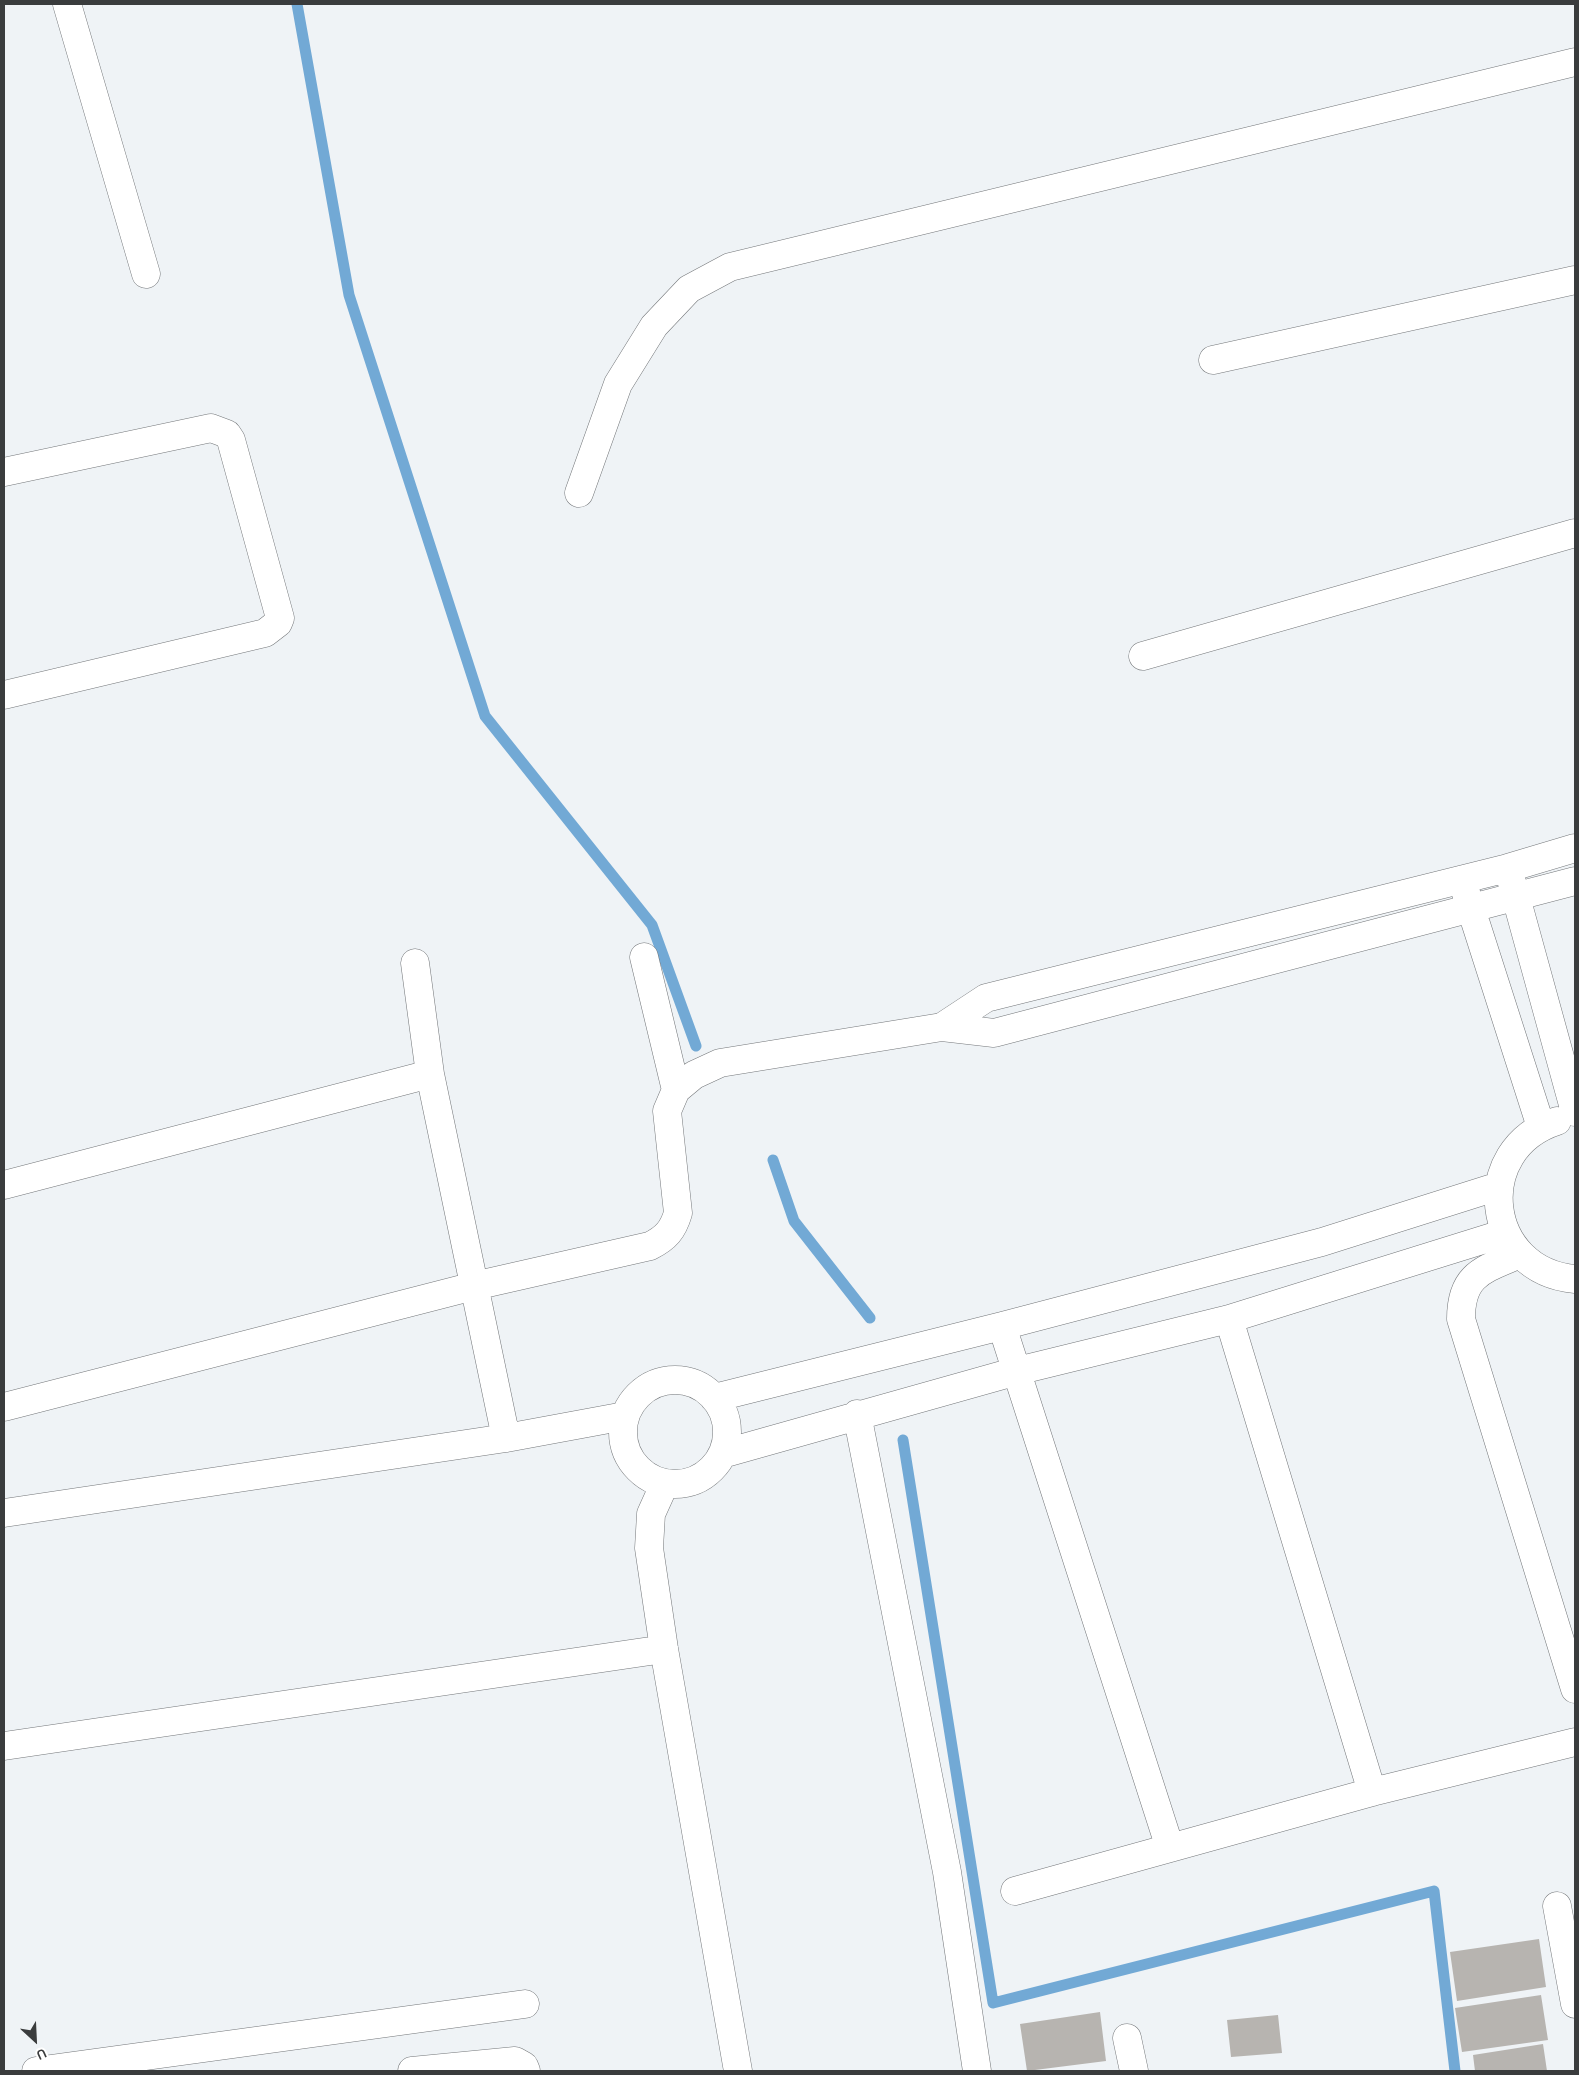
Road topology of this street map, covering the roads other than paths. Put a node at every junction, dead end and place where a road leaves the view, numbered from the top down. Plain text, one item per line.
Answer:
1 (68, 4) edge
2 (1575, 62) edge
3 (146, 274) dead end
4 (1575, 280) edge
5 (1213, 360) dead end
6 (4, 471) edge
7 (579, 493) dead end
8 (1575, 533) edge
9 (1143, 656) dead end
10 (4, 695) edge
11 (1575, 848) edge
12 (1508, 868) junction
13 (1462, 880) junction
14 (1575, 881) edge
15 (1517, 897) junction
16 (1471, 910) junction
17 (644, 957) dead end
18 (415, 963) dead end
19 (942, 1027) junction
20 (430, 1074) junction
21 (676, 1090) junction
22 (1575, 1112) edge
23 (1575, 1116) edge
24 (1541, 1127) junction
25 (4, 1185) edge
26 (1499, 1186) junction
27 (1513, 1244) junction
28 (1575, 1279) edge
29 (474, 1286) junction
30 (1229, 1319) junction
31 (1002, 1326) junction
32 (1017, 1371) junction
33 (714, 1398) junction
34 (4, 1407) edge
35 (857, 1414) junction
36 (625, 1416) junction
37 (506, 1438) junction
38 (722, 1454) junction
39 (665, 1483) junction
40 (4, 1512) edge
41 (664, 1649) junction
42 (1575, 1689) edge
43 (1575, 1742) edge
44 (4, 1746) edge
45 (1372, 1792) junction
46 (1170, 1848) junction
47 (1015, 1891) dead end
48 (1557, 1906) dead end
49 (1574, 1989) edge
50 (525, 2004) dead end
51 (1127, 2038) dead end
52 (36, 2071) edge
53 (412, 2071) edge
54 (526, 2071) edge
55 (738, 2071) edge
56 (976, 2071) edge
57 (1134, 2071) edge

1 - 3 street
2 - 7 street
4 - 5 street
6 - 10 street
8 - 9 street
11 - 12 street
12 - 13 street
12 - 15 street
13 - 16 street
13 - 19 street
14 - 15 street
15 - 16 street
15 - 22 street
16 - 19 street
16 - 24 street
17 - 21 street
18 - 20 street
19 - 21 street
20 - 25 street
20 - 29 street
21 - 29 street
23 - 24 street
24 - 26 street
26 - 27 street
26 - 31 street
27 - 28 street
27 - 30 street
27 - 42 street
29 - 34 street
29 - 37 street
30 - 32 street
30 - 45 street
31 - 32 street
31 - 33 street
32 - 35 street
32 - 46 street
33 - 36 street
33 - 38 street
35 - 38 street
35 - 56 street
36 - 37 street
36 - 39 street
37 - 40 street
38 - 39 street
39 - 41 street
41 - 44 street
41 - 55 street
43 - 45 street
45 - 46 street
46 - 47 street
48 - 49 street
50 - 52 street
51 - 57 street
53 - 54 street

